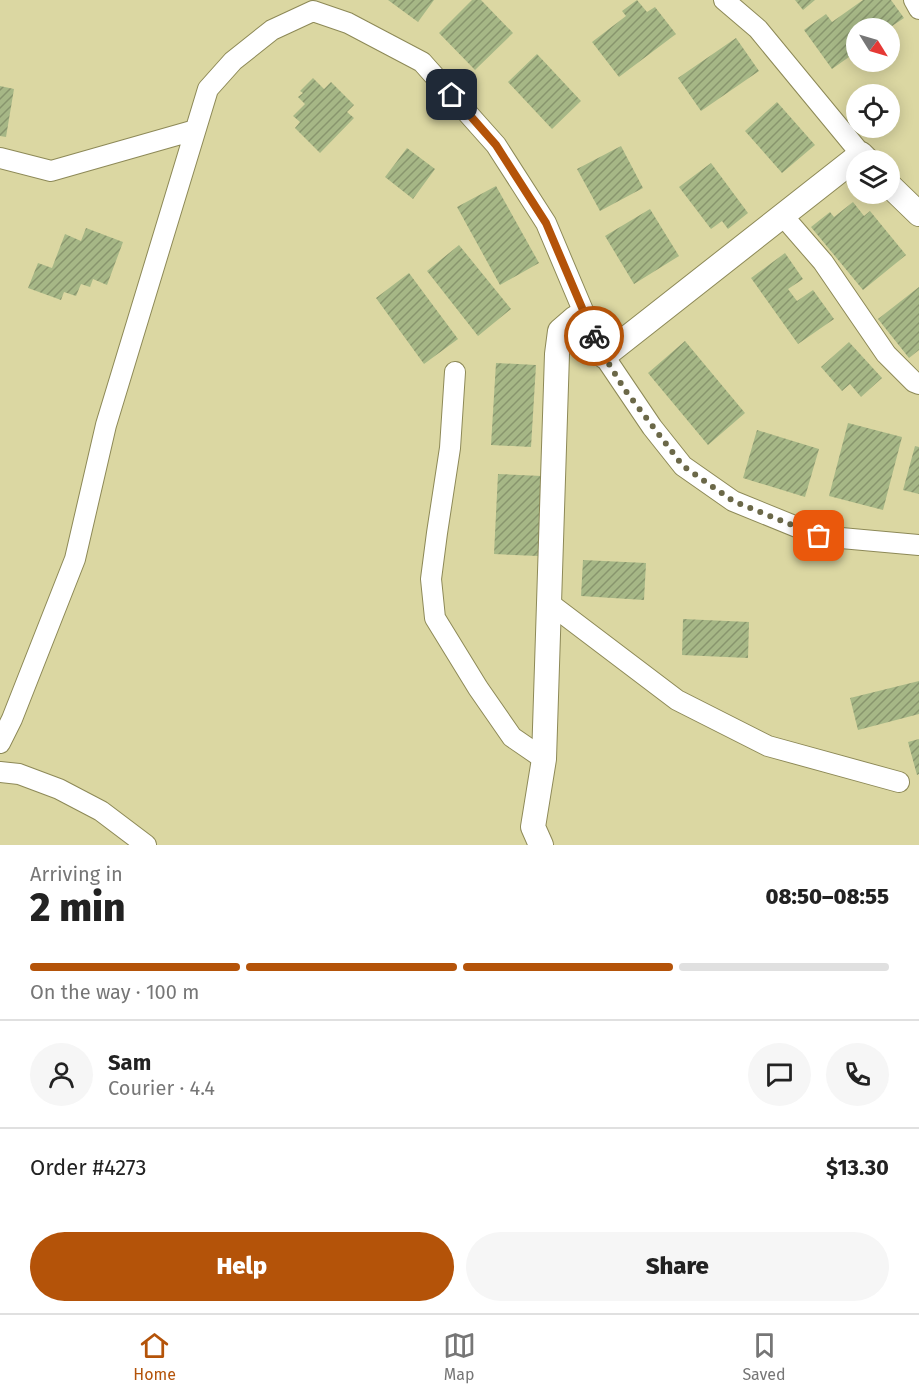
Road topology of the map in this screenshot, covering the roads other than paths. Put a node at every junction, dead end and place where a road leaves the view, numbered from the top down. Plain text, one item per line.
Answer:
1 (724, 0) edge
2 (914, 0) edge
3 (919, 9) edge
4 (195, 130) junction
5 (858, 150) edge
6 (0, 158) edge
7 (846, 170) edge
8 (900, 196) edge
9 (919, 214) edge
10 (783, 216) junction
11 (587, 320) junction
12 (604, 356) junction
13 (455, 372) dead end
14 (919, 384) edge
15 (919, 545) edge
16 (549, 603) junction
17 (0, 743) edge
18 (544, 759) junction
19 (0, 772) edge
20 (899, 782) dead end
21 (146, 845) edge
22 (542, 845) edge

1 - 5 street
2 - 3 street
4 - 6 street
4 - 11 street
4 - 17 street
7 - 10 street
8 - 9 street
10 - 12 street
10 - 14 street
11 - 12 street
11 - 16 street
12 - 15 street
13 - 18 street
16 - 18 street
16 - 20 street
18 - 22 street
19 - 21 street

